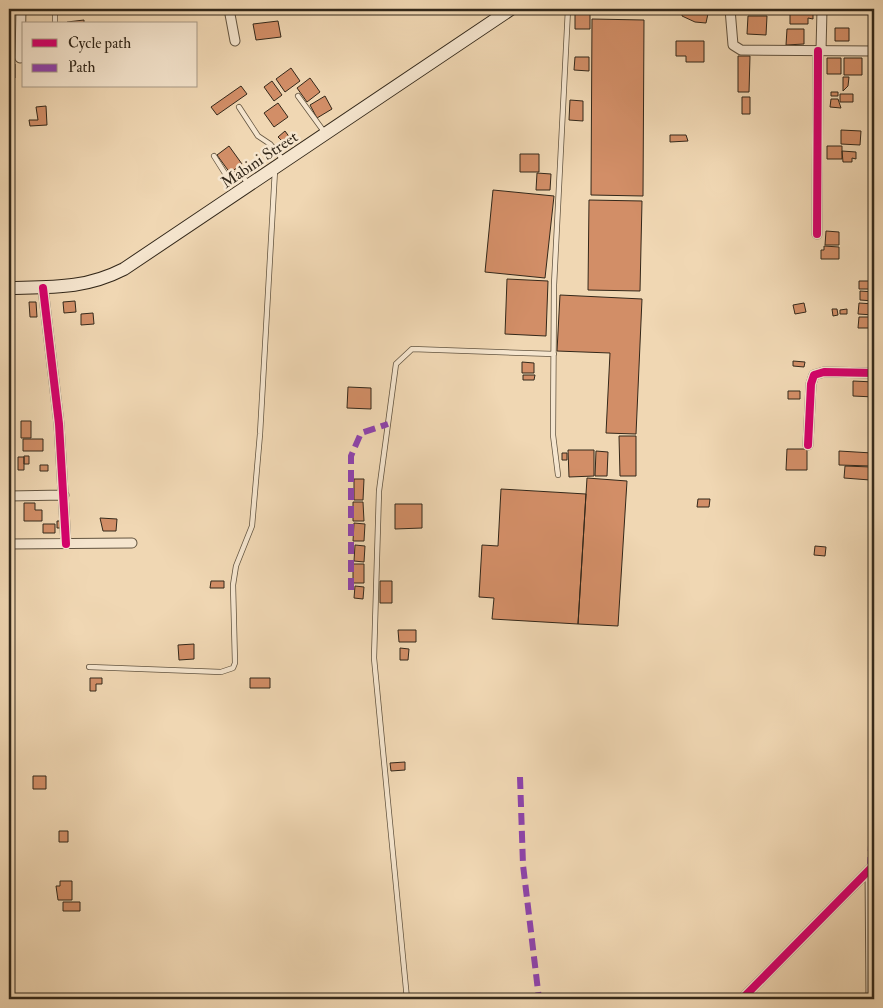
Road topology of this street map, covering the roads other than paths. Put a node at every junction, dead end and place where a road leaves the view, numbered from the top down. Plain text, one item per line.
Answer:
1 (21, 9) edge
2 (55, 9) edge
3 (229, 9) edge
4 (511, 9) edge
5 (568, 9) edge
6 (730, 9) edge
7 (822, 9) edge
8 (55, 22) edge
9 (235, 41) dead end
10 (820, 51) junction
11 (874, 52) edge
12 (20, 58) dead end
13 (298, 96) dead end
14 (239, 107) dead end
15 (326, 134) junction
16 (214, 156) dead end
17 (280, 165) junction
18 (250, 185) junction
19 (817, 234) dead end
20 (9, 288) edge
21 (43, 288) junction
22 (554, 354) junction
23 (874, 373) edge
24 (808, 445) dead end
25 (558, 475) dead end
26 (64, 495) junction
27 (9, 496) edge
28 (132, 543) dead end
29 (9, 544) edge
30 (66, 544) junction
31 (88, 667) dead end
32 (872, 867) edge
33 (406, 999) edge
34 (742, 999) edge
35 (871, 999) edge

1 - 12 street
2 - 8 lane
3 - 9 street
4 - 15 main road, Mabini Street
5 - 22 lane
6 - 10 street
7 - 10 street
10 - 11 street
10 - 19 street
13 - 15 lane
14 - 17 lane
15 - 17 main road, Mabini Street
16 - 18 lane
17 - 18 main road, Mabini Street
17 - 31 lane
18 - 21 main road, Mabini Street
20 - 21 main road, Mabini Street
21 - 26 street
22 - 25 lane
22 - 33 lane
23 - 24 street
26 - 27 street
26 - 30 street
28 - 30 street
29 - 30 street
32 - 34 street
32 - 35 street

